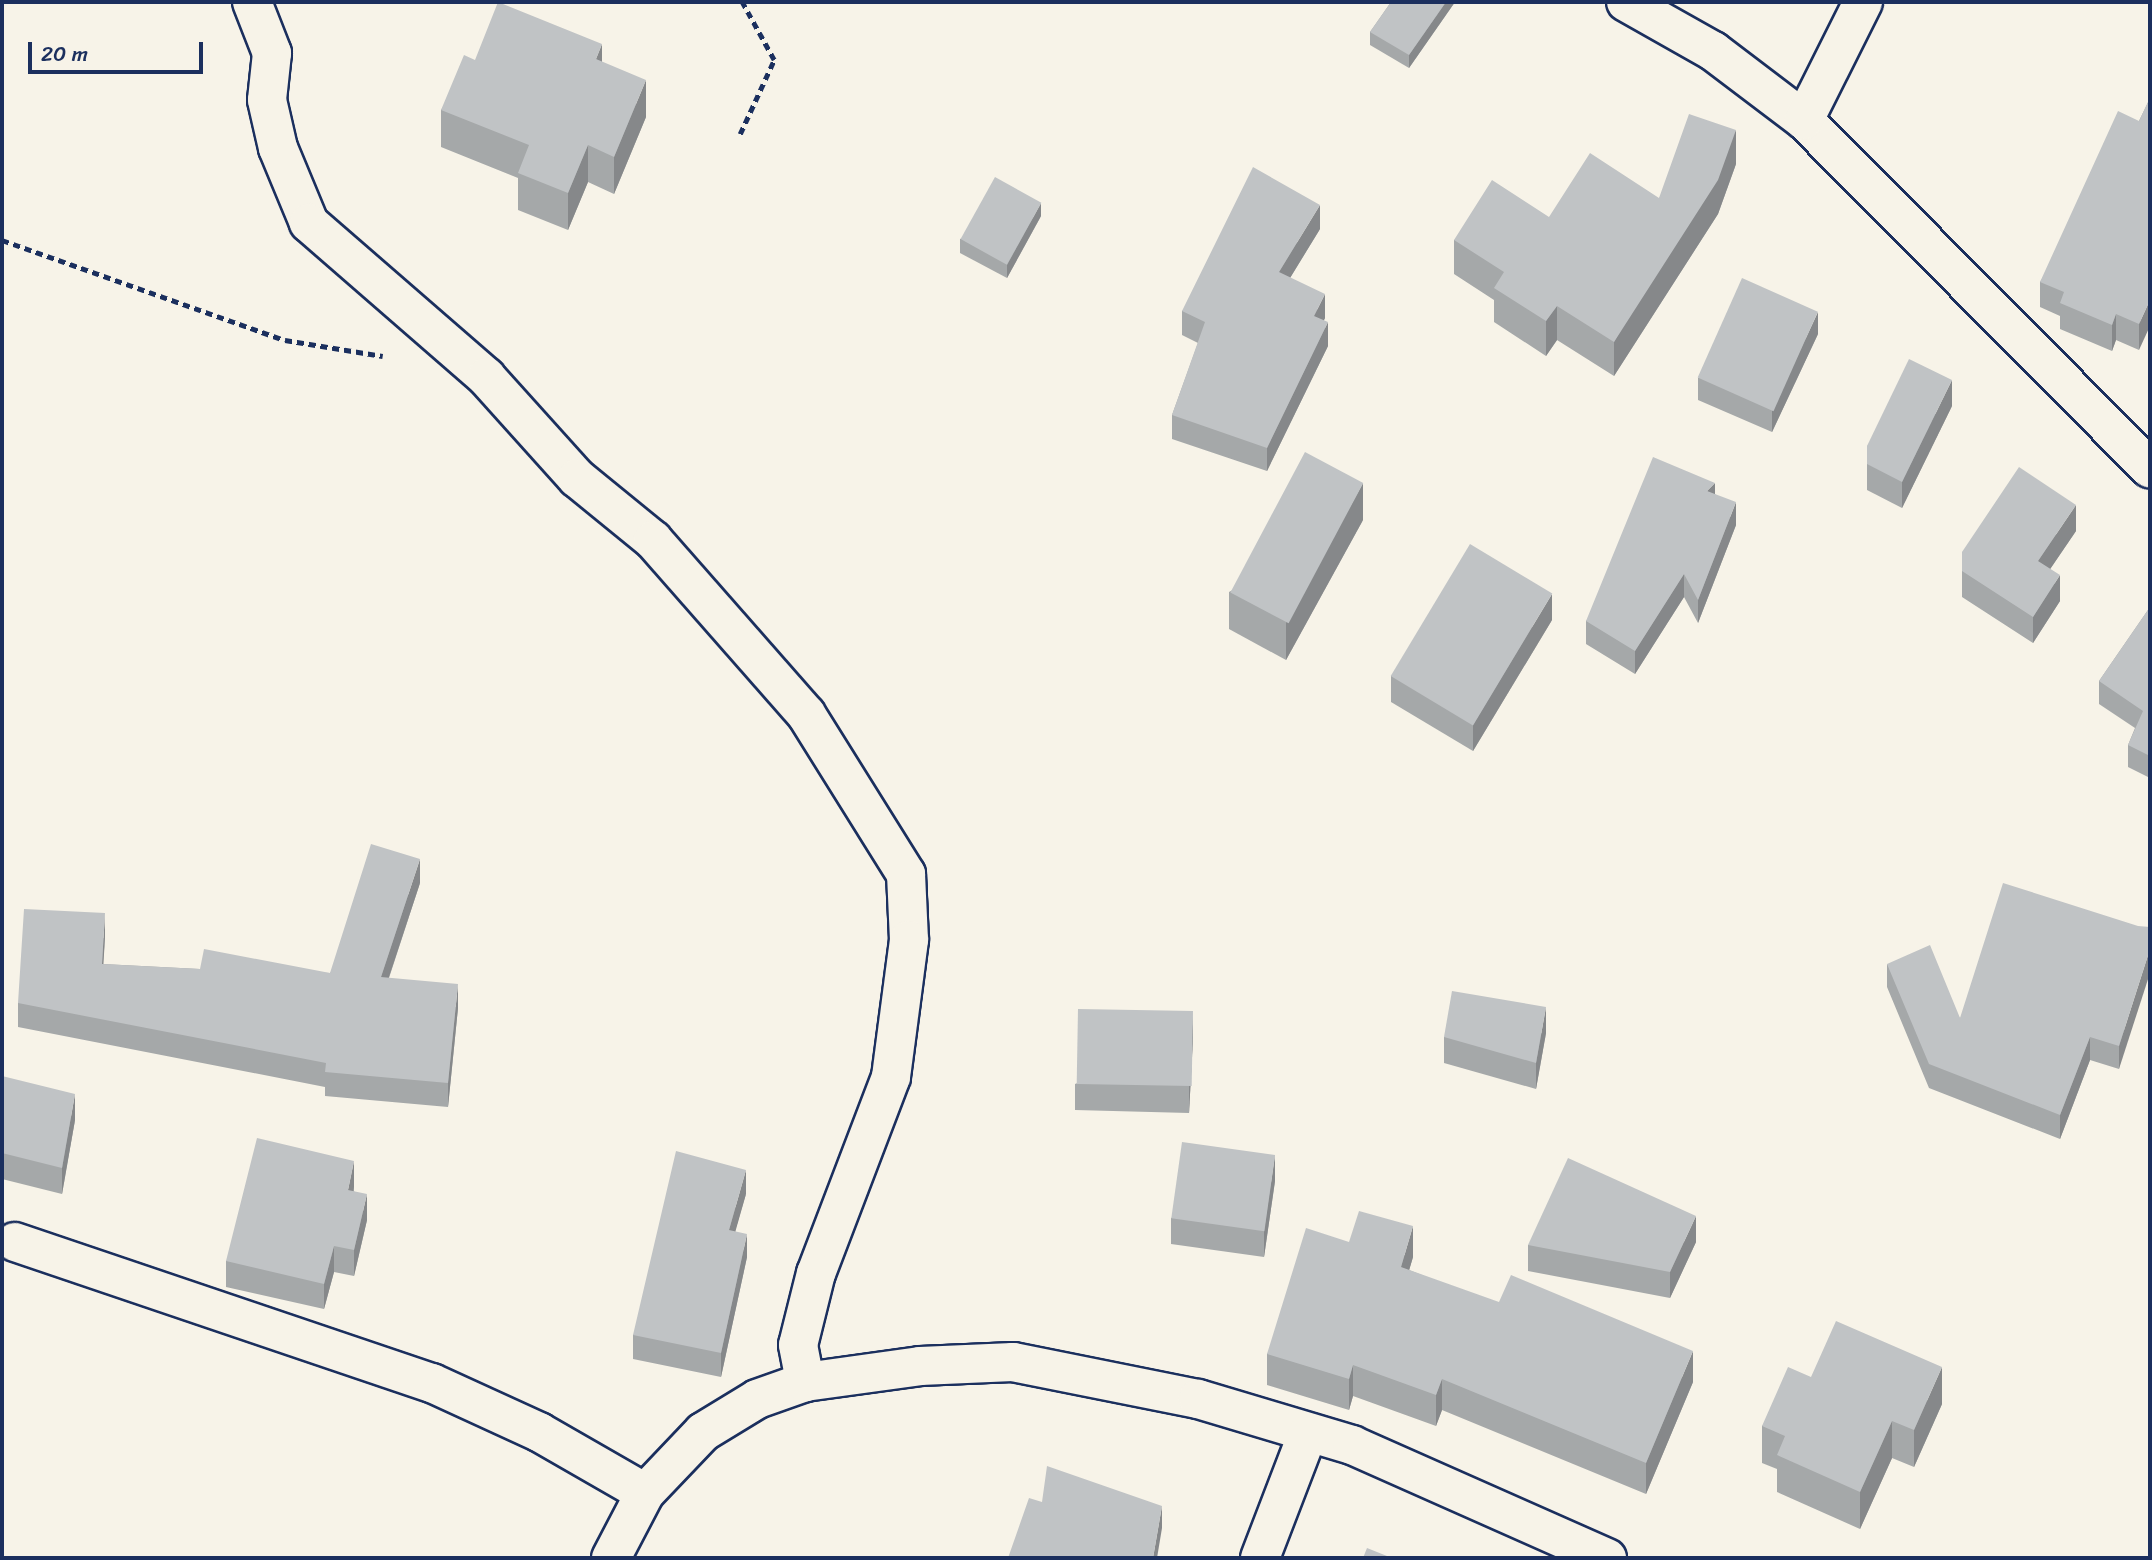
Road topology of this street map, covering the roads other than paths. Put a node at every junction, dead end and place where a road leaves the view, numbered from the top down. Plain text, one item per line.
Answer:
1 (252, 2) edge
2 (1626, 2) edge
3 (1863, 2) edge
4 (1804, 120) junction
5 (2150, 468) edge
6 (15, 1242) dead end
7 (805, 1382) junction
8 (1308, 1433) junction
9 (645, 1493) junction
10 (1571, 1549) edge
11 (611, 1558) edge
12 (1260, 1558) edge
13 (1607, 1558) edge

1 - 7 street
2 - 4 street
3 - 4 street
4 - 5 street
6 - 9 street
7 - 8 street
7 - 9 street
8 - 10 street
8 - 12 street
9 - 11 street
10 - 13 street

